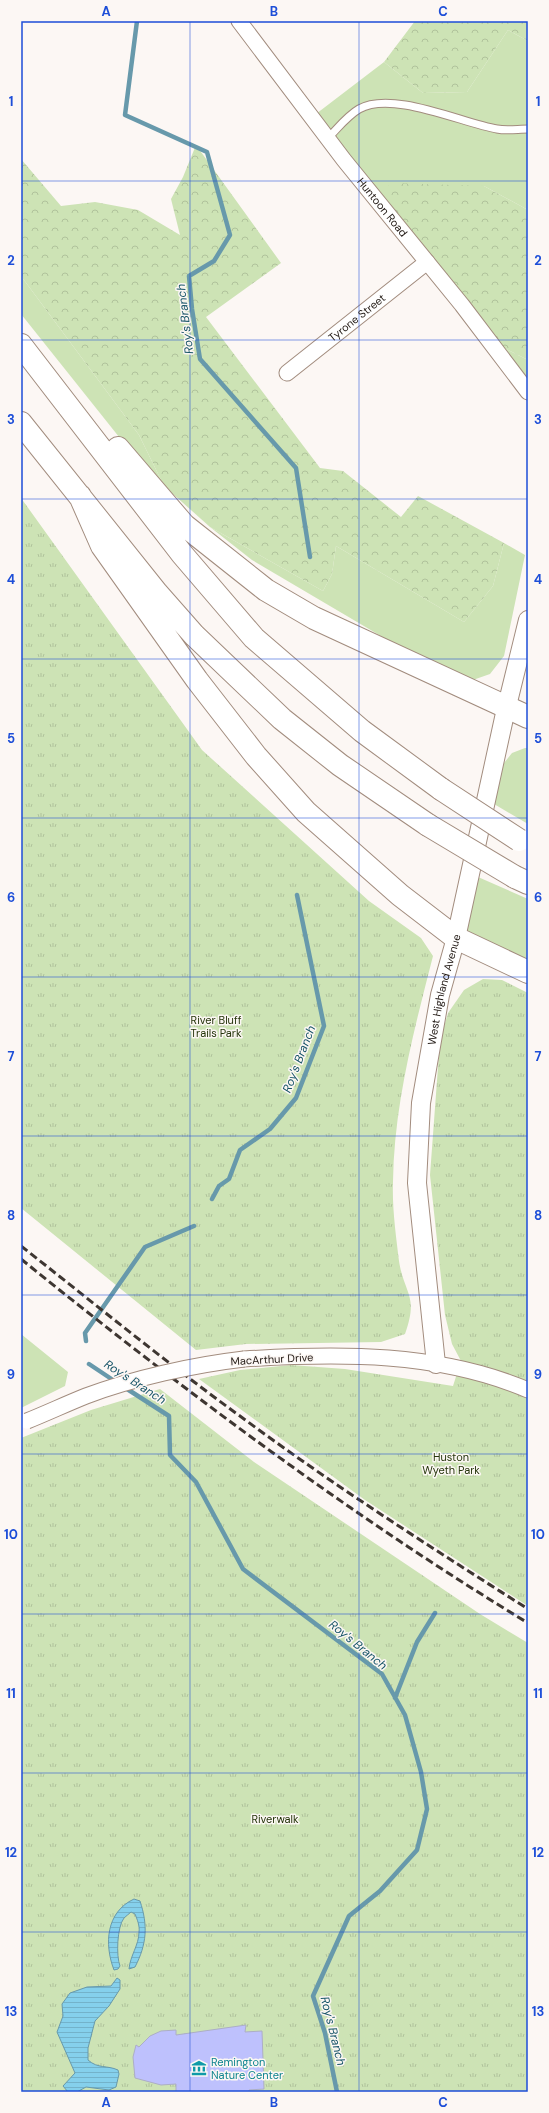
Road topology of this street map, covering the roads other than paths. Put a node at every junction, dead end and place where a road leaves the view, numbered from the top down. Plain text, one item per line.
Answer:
1 (239, 21) edge
2 (528, 129) edge
3 (328, 138) junction
4 (427, 262) junction
5 (21, 345) edge
6 (287, 373) dead end
7 (528, 392) edge
8 (70, 407) junction
9 (21, 422) edge
10 (80, 496) junction
11 (528, 620) edge
12 (507, 707) junction
13 (528, 717) edge
14 (524, 842) edge
15 (521, 880) edge
16 (456, 938) junction
17 (528, 972) edge
18 (436, 1364) junction
19 (528, 1390) edge
20 (24, 1422) edge

1 - 3 street, Huntoon Road
2 - 3 lane
3 - 4 street, Huntoon Road
4 - 6 street, Tyrone Street
4 - 7 street, Huntoon Road
5 - 8 highway
8 - 12 highway
8 - 14 highway, bridge
9 - 10 highway
10 - 15 highway, bridge
10 - 16 highway
11 - 12 street, West Highland Avenue
12 - 13 highway
12 - 16 street, West Highland Avenue
16 - 17 highway
16 - 18 street, West Highland Avenue
18 - 19 street, MacArthur Drive
18 - 20 street, MacArthur Drive, bridge

